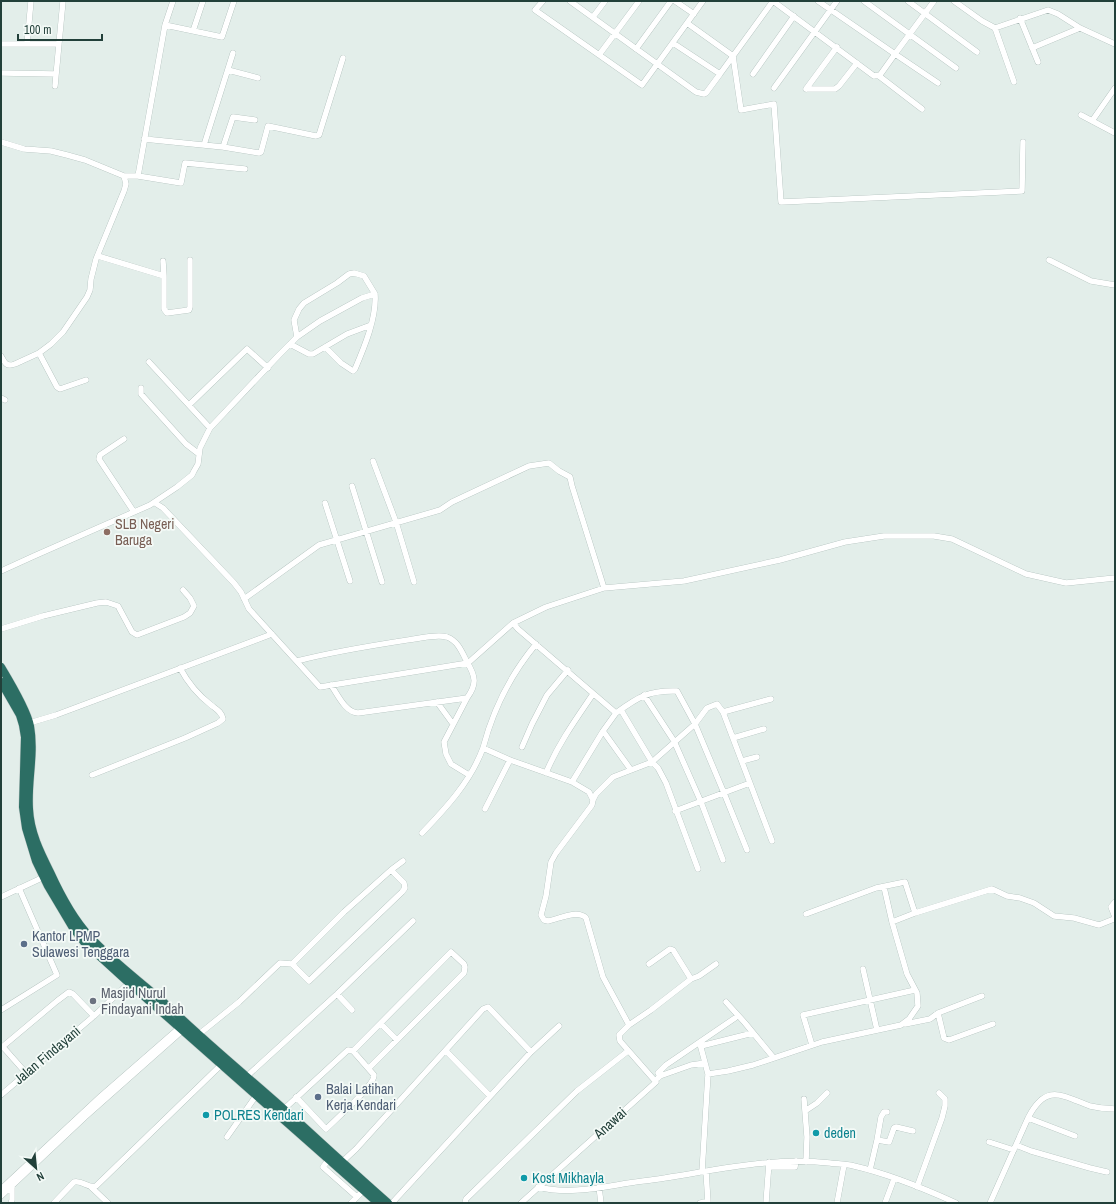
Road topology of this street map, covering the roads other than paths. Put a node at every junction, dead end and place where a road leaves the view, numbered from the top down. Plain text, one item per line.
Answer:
1 (63, 1) edge
2 (173, 1) edge
3 (203, 1) edge
4 (234, 1) edge
5 (543, 1) edge
6 (570, 1) edge
7 (604, 1) edge
8 (639, 1) edge
9 (671, 1) edge
10 (675, 1) edge
11 (703, 1) edge
12 (818, 1) edge
13 (837, 1) edge
14 (864, 1) edge
15 (908, 1) edge
16 (934, 1) edge
17 (954, 1) edge
18 (31, 2) edge
19 (781, 3) edge
20 (831, 10) junction
21 (694, 14) junction
22 (925, 14) junction
23 (794, 16) junction
24 (592, 17) junction
25 (1020, 18) junction
26 (687, 23) junction
27 (165, 25) junction
28 (995, 28) junction
29 (1080, 28) junction
30 (193, 31) junction
31 (816, 32) junction
32 (615, 34) junction
33 (910, 34) junction
34 (673, 43) junction
35 (1114, 43) edge
36 (1, 44) edge
37 (27, 44) junction
38 (59, 44) junction
39 (837, 47) junction
40 (1032, 48) junction
41 (636, 49) junction
42 (976, 52) dead end
43 (233, 53) dead end
44 (895, 54) junction
45 (599, 55) junction
46 (733, 56) junction
47 (343, 58) dead end
48 (1038, 62) dead end
49 (857, 63) junction
50 (657, 64) junction
51 (956, 68) dead end
52 (228, 70) junction
53 (1, 73) edge
54 (56, 74) junction
55 (720, 74) junction
56 (752, 74) dead end
57 (878, 76) junction
58 (258, 78) dead end
59 (1014, 82) dead end
60 (938, 83) dead end
61 (55, 86) dead end
62 (774, 88) dead end
63 (1115, 88) edge
64 (922, 109) dead end
65 (1081, 116) dead end
66 (255, 120) dead end
67 (1092, 121) junction
68 (1115, 133) edge
69 (144, 139) junction
70 (1, 142) edge
71 (1023, 142) dead end
72 (204, 145) junction
73 (223, 147) junction
74 (245, 169) dead end
75 (124, 176) junction
76 (138, 176) junction
77 (98, 256) junction
78 (190, 260) dead end
79 (1049, 260) dead end
80 (163, 261) dead end
81 (164, 276) junction
82 (1115, 285) edge
83 (375, 294) junction
84 (371, 325) junction
85 (297, 337) junction
86 (290, 344) junction
87 (325, 347) junction
88 (39, 353) junction
89 (1, 356) edge
90 (149, 362) dead end
91 (268, 368) junction
92 (86, 380) dead end
93 (141, 388) dead end
94 (189, 405) junction
95 (210, 428) junction
96 (124, 439) dead end
97 (199, 454) junction
98 (373, 460) dead end
99 (352, 486) dead end
100 (155, 503) junction
101 (325, 503) dead end
102 (134, 512) junction
103 (396, 522) junction
104 (366, 531) junction
105 (337, 539) junction
106 (1, 571) edge
107 (1115, 578) edge
108 (350, 581) dead end
109 (382, 582) dead end
110 (414, 582) dead end
111 (604, 588) junction
112 (183, 590) dead end
113 (244, 599) junction
114 (513, 623) junction
115 (1, 629) edge
116 (272, 634) junction
117 (536, 644) junction
118 (297, 662) junction
119 (468, 663) junction
120 (1, 667) edge
121 (180, 668) junction
122 (568, 670) junction
123 (1, 682) edge
124 (331, 685) junction
125 (593, 694) junction
126 (644, 695) junction
127 (467, 698) junction
128 (772, 699) dead end
129 (437, 702) junction
130 (618, 711) junction
131 (724, 712) junction
132 (26, 724) junction
133 (452, 724) junction
134 (695, 724) junction
135 (764, 729) dead end
136 (603, 731) junction
137 (733, 738) junction
138 (674, 741) junction
139 (522, 747) dead end
140 (483, 748) junction
141 (757, 757) dead end
142 (510, 760) junction
143 (742, 761) junction
144 (652, 762) junction
145 (631, 770) junction
146 (546, 773) junction
147 (92, 775) dead end
148 (469, 775) junction
149 (572, 782) junction
150 (750, 783) junction
151 (724, 793) junction
152 (593, 800) junction
153 (700, 802) junction
154 (485, 809) dead end
155 (675, 811) junction
156 (422, 834) dead end
157 (772, 841) dead end
158 (747, 850) dead end
159 (723, 860) dead end
160 (403, 861) dead end
161 (698, 869) dead end
162 (391, 870) junction
163 (47, 875) junction
164 (884, 887) junction
165 (19, 888) junction
166 (1, 896) edge
167 (1115, 902) edge
168 (915, 913) junction
169 (806, 914) dead end
170 (412, 921) dead end
171 (892, 922) junction
172 (292, 964) junction
173 (648, 964) dead end
174 (716, 964) dead end
175 (863, 969) dead end
176 (691, 979) junction
177 (129, 983) junction
178 (915, 990) junction
179 (154, 994) junction
180 (337, 994) junction
181 (982, 996) dead end
182 (870, 1000) junction
183 (148, 1001) junction
184 (726, 1002) dead end
185 (1, 1010) edge
186 (352, 1010) dead end
187 (938, 1013) junction
188 (94, 1016) junction
189 (735, 1018) dead end
190 (381, 1024) junction
191 (993, 1024) dead end
192 (629, 1025) junction
193 (901, 1025) junction
194 (559, 1026) dead end
195 (180, 1030) junction
196 (877, 1030) junction
197 (754, 1033) junction
198 (198, 1035) junction
199 (397, 1040) junction
200 (700, 1044) junction
201 (812, 1044) junction
202 (2, 1047) edge
203 (352, 1051) junction
204 (446, 1051) junction
205 (628, 1051) junction
206 (531, 1052) junction
207 (773, 1057) junction
208 (705, 1063) junction
209 (221, 1065) junction
210 (369, 1068) junction
211 (26, 1072) junction
212 (708, 1074) junction
213 (246, 1077) junction
214 (658, 1079) junction
215 (258, 1093) junction
216 (826, 1093) dead end
217 (939, 1093) dead end
218 (1, 1095) edge
219 (490, 1096) junction
220 (296, 1097) junction
221 (804, 1099) dead end
222 (1115, 1109) edge
223 (283, 1110) junction
224 (805, 1111) junction
225 (887, 1112) dead end
226 (1028, 1118) junction
227 (913, 1131) dead end
228 (1075, 1136) dead end
229 (227, 1137) dead end
230 (877, 1140) junction
231 (989, 1142) dead end
232 (1015, 1148) junction
233 (329, 1159) junction
234 (342, 1162) junction
235 (806, 1162) junction
236 (769, 1165) junction
237 (844, 1165) junction
238 (870, 1170) junction
239 (704, 1172) junction
240 (1107, 1172) dead end
241 (894, 1178) junction
242 (12, 1185) junction
243 (91, 1187) junction
244 (538, 1187) junction
245 (599, 1187) junction
246 (917, 1187) junction
247 (1, 1189) edge
248 (363, 1191) junction
249 (1, 1196) edge
250 (357, 1197) junction
251 (708, 1202) edge
252 (11, 1203) edge
253 (54, 1203) edge
254 (108, 1203) edge
255 (351, 1203) edge
256 (378, 1203) edge
257 (388, 1203) edge
258 (392, 1203) edge
259 (465, 1203) edge
260 (521, 1203) edge
261 (602, 1203) edge
262 (700, 1203) edge
263 (766, 1203) edge
264 (837, 1203) edge
265 (885, 1203) edge
266 (956, 1203) edge
267 (990, 1203) edge

1 - 38 street
2 - 27 street
3 - 30 street
4 - 30 street
5 - 45 street
6 - 24 street
7 - 24 street
8 - 32 street
9 - 41 street
10 - 21 street
11 - 21 street
12 - 20 street
13 - 20 street
14 - 33 street
15 - 22 street
16 - 22 street
17 - 28 street
18 - 37 street
19 - 23 street
19 - 46 street
20 - 31 street
20 - 44 street
21 - 26 street
22 - 33 street
22 - 42 street
23 - 31 street
23 - 56 street
24 - 32 street
25 - 28 street
25 - 29 street
25 - 40 street
26 - 34 street
26 - 46 street
27 - 30 street
27 - 69 street
28 - 59 street
29 - 35 street
29 - 40 street
31 - 39 street
31 - 62 street
32 - 41 street
32 - 45 street
33 - 44 street
33 - 51 street
34 - 50 street
34 - 55 street
36 - 37 street
37 - 38 street
38 - 54 street
39 - 49 street
39 - 49 street
40 - 48 street
41 - 50 street
43 - 52 street
44 - 57 street
44 - 60 street
45 - 50 street
46 - 55 street
46 - 71 street
47 - 73 street
49 - 57 street
50 - 55 street
52 - 58 street
52 - 72 street
53 - 54 street
54 - 61 street
57 - 64 street
63 - 67 street
65 - 67 street
66 - 73 street
67 - 68 street
69 - 72 street
69 - 76 street
70 - 75 street
72 - 73 street
74 - 76 street
75 - 76 street
75 - 77 street
77 - 81 street
77 - 88 street
78 - 81 street
79 - 82 street
80 - 81 street
83 - 84 street
83 - 85 street
83 - 85 street
84 - 87 street
84 - 87 street
85 - 86 street
86 - 87 street
86 - 91 street
88 - 89 street
88 - 92 street
90 - 94 street
91 - 94 street
91 - 95 street
93 - 97 street
94 - 95 street
95 - 97 street
96 - 102 street
97 - 100 street
98 - 103 street
99 - 104 street
100 - 102 street
100 - 113 street
101 - 105 street
102 - 106 street
103 - 104 street
103 - 110 street
103 - 111 street
104 - 105 street
104 - 109 street
105 - 108 street
105 - 113 street
107 - 111 street
111 - 114 street
112 - 115 street
113 - 116 street
114 - 117 street
114 - 119 street
116 - 118 street
116 - 121 street
117 - 122 street
117 - 140 street
118 - 119 street
118 - 124 street
119 - 124 street
119 - 127 street
120 - 132 highway
121 - 132 street
121 - 147 street
122 - 125 street
122 - 139 street
123 - 132 highway
124 - 129 street
125 - 130 street
125 - 146 street
126 - 130 street
126 - 134 street
126 - 138 street
127 - 129 street
127 - 133 street
128 - 131 street
129 - 133 street
130 - 136 street
130 - 144 street
131 - 134 street
131 - 137 street
132 - 163 highway
133 - 148 street
134 - 138 street
134 - 151 street
135 - 137 street
136 - 145 street
136 - 149 street
137 - 143 street
138 - 144 street
138 - 153 street
140 - 142 street
140 - 148 street
141 - 143 street
142 - 146 street
142 - 154 street
143 - 150 street
144 - 145 street
144 - 155 street
145 - 152 street
146 - 149 street
148 - 156 street
149 - 152 street
150 - 151 street
150 - 157 street
151 - 153 street
151 - 158 street
152 - 192 street
153 - 155 street
153 - 159 street
155 - 161 street
160 - 162 street
162 - 172 street
162 - 172 street
163 - 165 street
163 - 177 highway
163 - 179 highway
164 - 168 street
164 - 169 street
164 - 171 street
165 - 166 street
165 - 185 street
167 - 168 street
168 - 171 street
170 - 180 street
171 - 178 street
172 - 198 street
173 - 176 street
174 - 176 street
175 - 182 street
176 - 192 street
177 - 183 highway
177 - 188 street, Jalan Findayani
178 - 182 street
178 - 193 street
179 - 183 highway
179 - 198 highway
180 - 186 street
180 - 213 street
181 - 187 street
182 - 196 street
182 - 201 street
183 - 195 highway
184 - 197 street
187 - 191 street
187 - 193 street
188 - 202 street, Jalan Findayani
188 - 211 street, Jalan Findayani
189 - 200 street
190 - 199 street
190 - 199 street
190 - 203 street
192 - 205 street
193 - 196 street
194 - 206 street
195 - 209 highway
195 - 242 street
195 - 247 street
196 - 201 street
197 - 200 street
197 - 207 street
198 - 213 highway
199 - 210 street
200 - 208 street
200 - 214 street
201 - 207 street
202 - 211 street
203 - 210 street
203 - 220 street
204 - 206 street
204 - 219 street
204 - 234 street
205 - 214 street
205 - 259 street
206 - 219 street
207 - 212 street
208 - 212 street
208 - 214 street
209 - 215 highway
209 - 243 street
210 - 220 street
211 - 218 street, Jalan Findayani
212 - 239 street
213 - 215 highway
214 - 244 street, Anawai
215 - 223 highway
215 - 229 street
215 - 233 highway
216 - 224 street
217 - 246 street
219 - 258 street
220 - 223 street
221 - 224 street
222 - 226 street
223 - 234 highway
224 - 235 street
225 - 230 street
226 - 228 street
226 - 232 street
227 - 230 street
230 - 238 street
231 - 232 street
232 - 240 street
232 - 267 street
233 - 248 highway
233 - 250 street
234 - 257 highway
235 - 236 street
235 - 237 street
236 - 239 street
236 - 263 street
237 - 238 street
237 - 264 street
238 - 241 street
239 - 245 street
239 - 251 street
241 - 246 street
241 - 265 street
242 - 249 street
242 - 252 street
243 - 253 street
243 - 254 street
244 - 245 street
244 - 260 street, Anawai
245 - 261 street
246 - 266 street
248 - 250 street
248 - 256 highway
250 - 255 street
251 - 262 street

